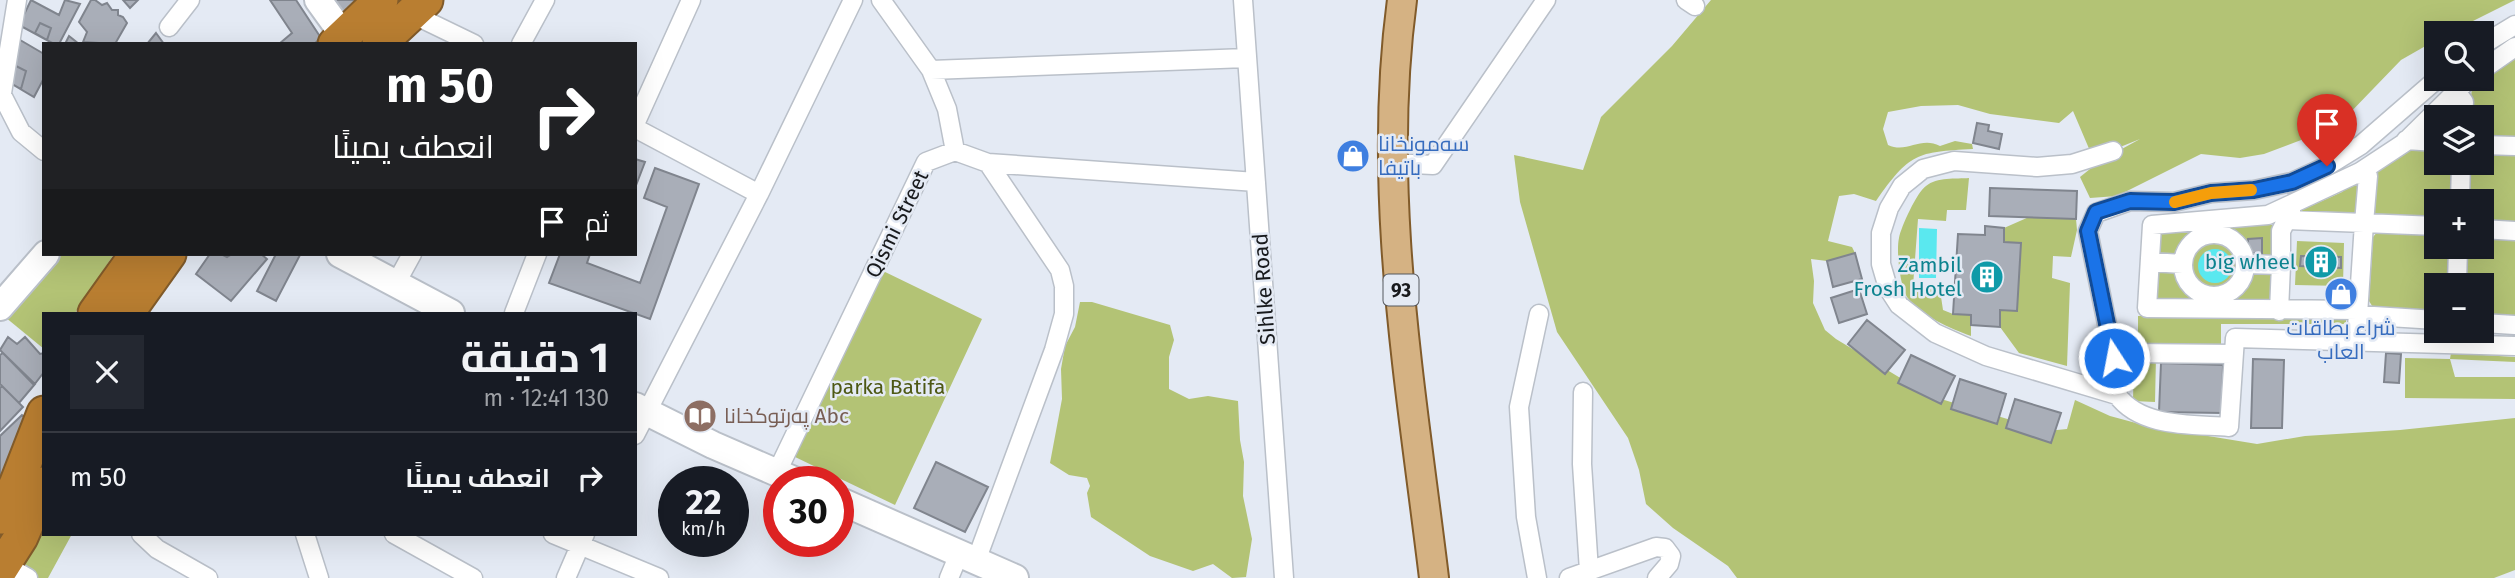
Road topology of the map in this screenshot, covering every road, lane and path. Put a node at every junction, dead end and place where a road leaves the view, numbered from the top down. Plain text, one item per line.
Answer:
1 (17, 0) edge
2 (190, 0) edge
3 (318, 0) edge
4 (381, 0) edge
5 (545, 0) edge
6 (691, 0) edge
7 (853, 0) edge
8 (881, 0) edge
9 (1243, 0) edge
10 (1402, 0) edge
11 (1546, 0) edge
12 (419, 7) edge
13 (2515, 25) edge
14 (169, 27) dead end
15 (2494, 38) edge
16 (339, 40) edge
17 (381, 42) edge
18 (471, 42) edge
19 (522, 42) edge
20 (2515, 47) edge
21 (1246, 58) junction
22 (2494, 62) edge
23 (931, 70) junction
24 (2424, 90) edge
25 (2457, 91) edge
26 (1, 92) edge
27 (637, 122) edge
28 (637, 127) edge
29 (2406, 140) junction
30 (2424, 141) edge
31 (2494, 145) edge
32 (2515, 146) edge
33 (42, 149) edge
34 (955, 151) junction
35 (2113, 151) dead end
36 (988, 163) junction
37 (1392, 163) junction
38 (2356, 174) junction
39 (1256, 182) junction
40 (759, 194) junction
41 (2294, 203) junction
42 (2287, 220) junction
43 (2364, 223) junction
44 (2424, 226) edge
45 (2215, 227) junction
46 (2494, 230) edge
47 (2515, 231) edge
48 (44, 256) edge
49 (136, 256) edge
50 (168, 256) edge
51 (344, 256) edge
52 (411, 256) edge
53 (536, 256) edge
54 (2150, 262) junction
55 (2183, 264) junction
56 (2245, 264) junction
57 (2281, 265) junction
58 (395, 285) junction
59 (2212, 303) junction
60 (0, 307) edge
61 (2278, 311) junction
62 (96, 312) edge
63 (129, 312) edge
64 (449, 312) edge
65 (514, 312) edge
66 (2358, 313) junction
67 (1539, 314) dead end
68 (2424, 319) edge
69 (2494, 324) edge
70 (2515, 325) edge
71 (2355, 340) junction
72 (2515, 346) edge
73 (2129, 353) dead end
74 (2234, 354) junction
75 (1583, 392) dead end
76 (2117, 396) junction
77 (639, 417) edge
78 (42, 418) edge
79 (791, 466) edge
80 (763, 468) edge
81 (42, 489) edge
82 (854, 507) edge
83 (0, 517) edge
84 (143, 536) edge
85 (305, 536) edge
86 (398, 536) edge
87 (564, 536) edge
88 (583, 539) edge
89 (967, 557) junction
90 (11, 571) edge
91 (1589, 571) junction
92 (208, 578) edge
93 (319, 578) edge
94 (473, 578) edge
95 (566, 578) edge
96 (659, 578) edge
97 (949, 578) edge
98 (1015, 578) edge
99 (1284, 578) edge
100 (1434, 578) edge
101 (1537, 578) edge
102 (1569, 578) edge
103 (1657, 578) edge

1 - 26 street
2 - 14 street
3 - 16 main road
4 - 16 highway
5 - 19 street
6 - 27 street
7 - 40 street
8 - 23 street
9 - 21 street, Sihlke Road
10 - 37 main road, 93
11 - 37 street
12 - 17 highway
12 - 18 street
13 - 15 street
20 - 22 street
21 - 23 street
21 - 39 street, Sihlke Road
23 - 34 street
24 - 76 street
25 - 29 street
26 - 33 street
28 - 40 street
29 - 30 street
29 - 38 street
31 - 32 street
34 - 36 street
34 - 79 street, Qismi Street
35 - 76 street
36 - 39 street
36 - 89 street
37 - 100 main road, 93
38 - 41 street
38 - 43 street
39 - 99 street, Sihlke Road
40 - 77 street
41 - 42 street
41 - 45 street
42 - 43 street
42 - 57 street
43 - 44 street
43 - 66 street
45 - 54 street
45 - 55 street
45 - 56 street
46 - 47 street
48 - 60 main road
49 - 62 highway
50 - 63 highway
51 - 58 main road
52 - 58 street
53 - 65 street
54 - 55 street
54 - 59 street
55 - 59 street
56 - 57 street
56 - 59 street
57 - 61 street
58 - 64 main road
59 - 61 street
61 - 66 street
66 - 68 street
66 - 71 street
67 - 101 street
69 - 70 street
71 - 72 street
71 - 74 street
73 - 74 street
74 - 76 street
75 - 91 street
77 - 80 main road
78 - 83 highway
81 - 90 highway
82 - 89 main road
84 - 92 street
85 - 93 street
86 - 94 street
87 - 88 street
88 - 95 street
88 - 96 street
89 - 97 street
89 - 98 main road
91 - 102 street
91 - 103 street

